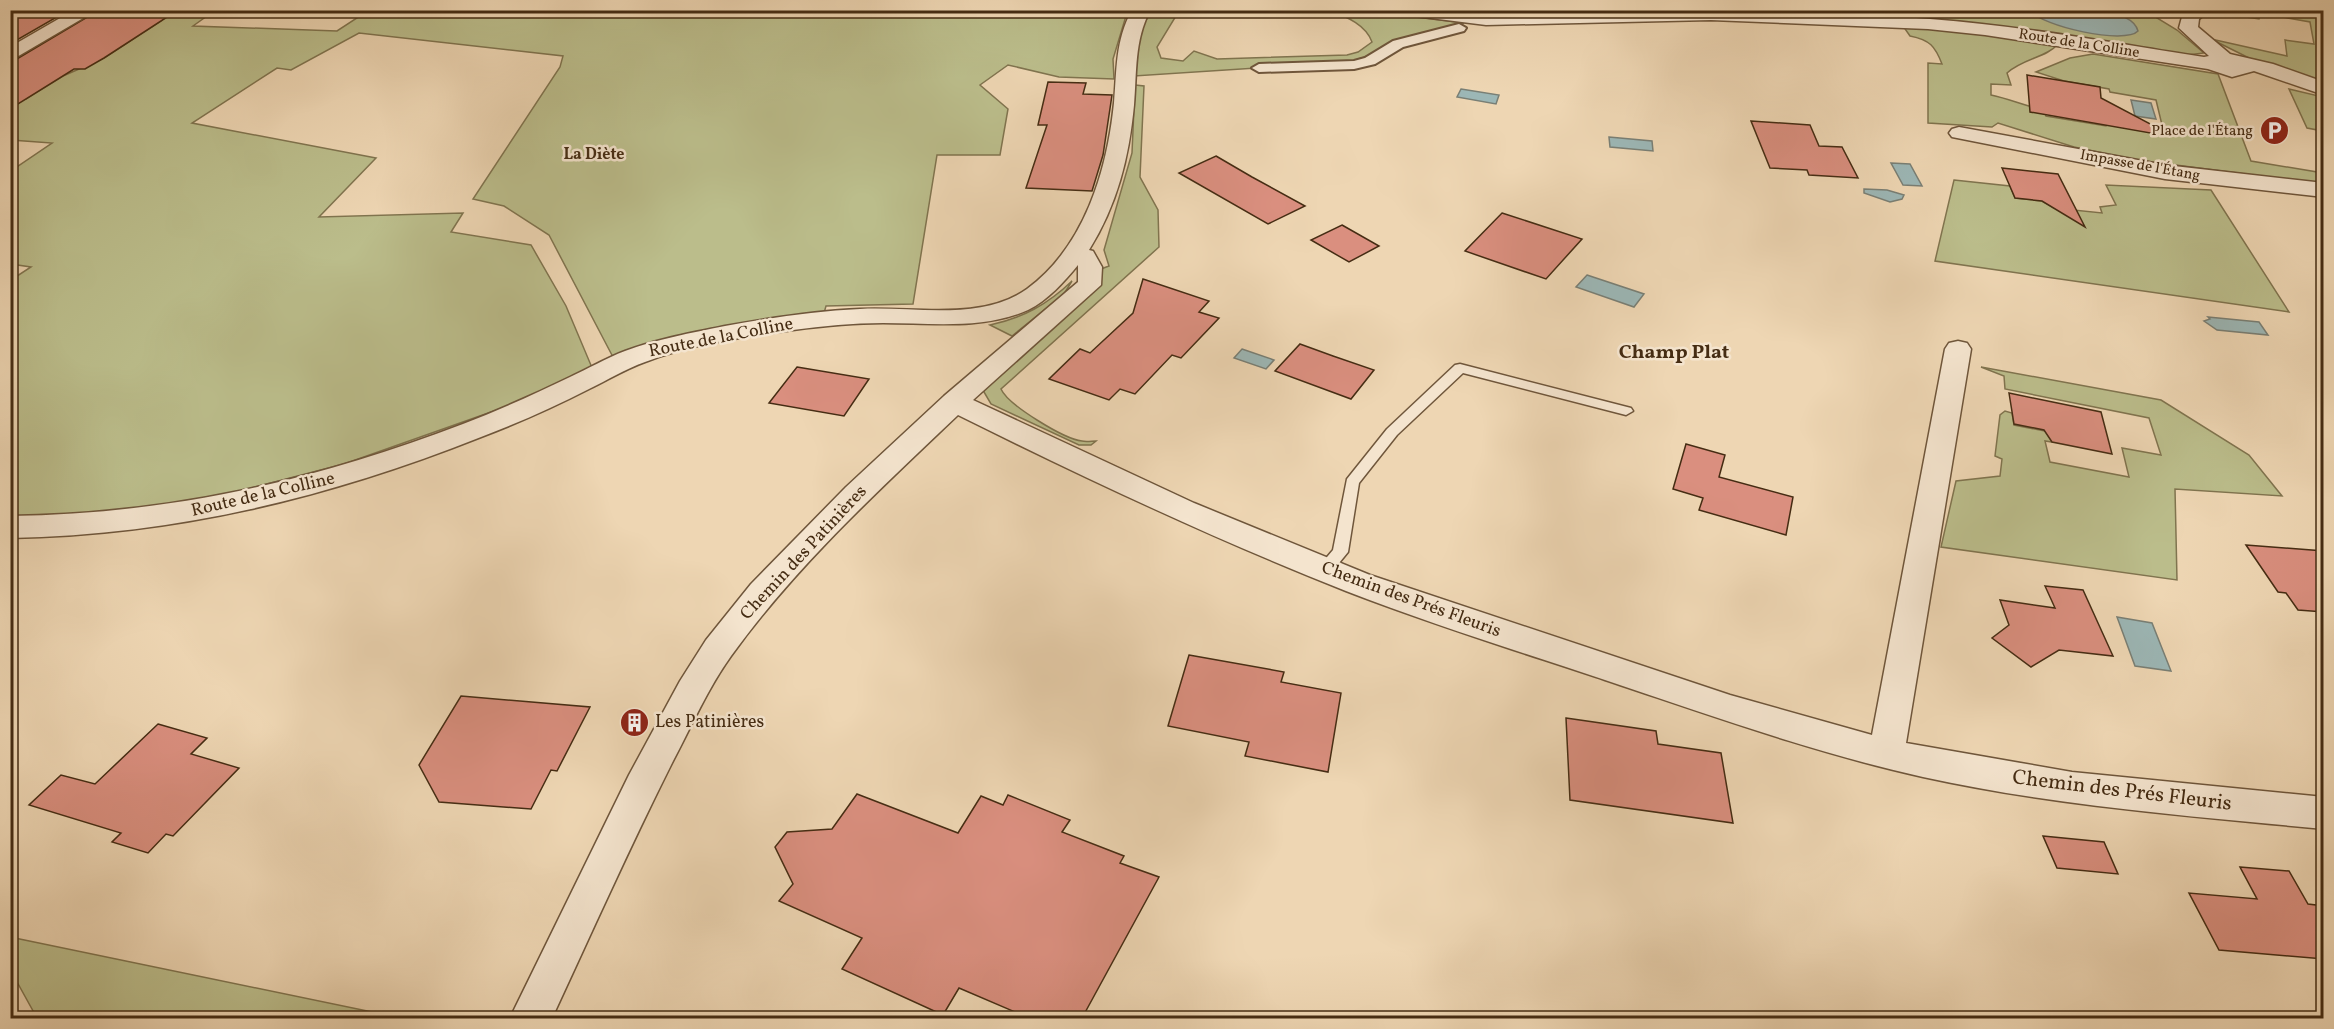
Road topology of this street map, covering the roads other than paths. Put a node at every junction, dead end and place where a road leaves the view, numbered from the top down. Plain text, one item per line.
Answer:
1 (88, 10) edge
2 (1141, 10) edge
3 (1406, 10) edge
4 (2201, 10) edge
5 (1799, 14) edge
6 (1460, 28) dead end
7 (10, 55) edge
8 (2227, 64) junction
9 (1260, 68) dead end
10 (2324, 91) edge
11 (1959, 133) dead end
12 (2324, 190) edge
13 (1072, 254) junction
14 (1958, 349) dead end
15 (954, 402) junction
16 (1626, 411) dead end
17 (10, 527) edge
18 (1324, 570) junction
19 (1886, 754) junction
20 (2324, 813) edge
21 (531, 1018) edge

1 - 7 street
2 - 13 street, Route de la Colline
3 - 5 street, Route de la Colline
4 - 8 street
5 - 8 street, Route de la Colline
6 - 9 street
8 - 10 street, Route de la Colline
11 - 12 street, Impasse de l'Étang
13 - 15 street, Chemin des Patinières
13 - 17 street, Route de la Colline
14 - 19 street
15 - 18 street, Chemin des Prés Fleuris
15 - 21 street, Chemin des Patinières
16 - 18 lane
18 - 19 street, Chemin des Prés Fleuris
19 - 20 street, Chemin des Prés Fleuris

